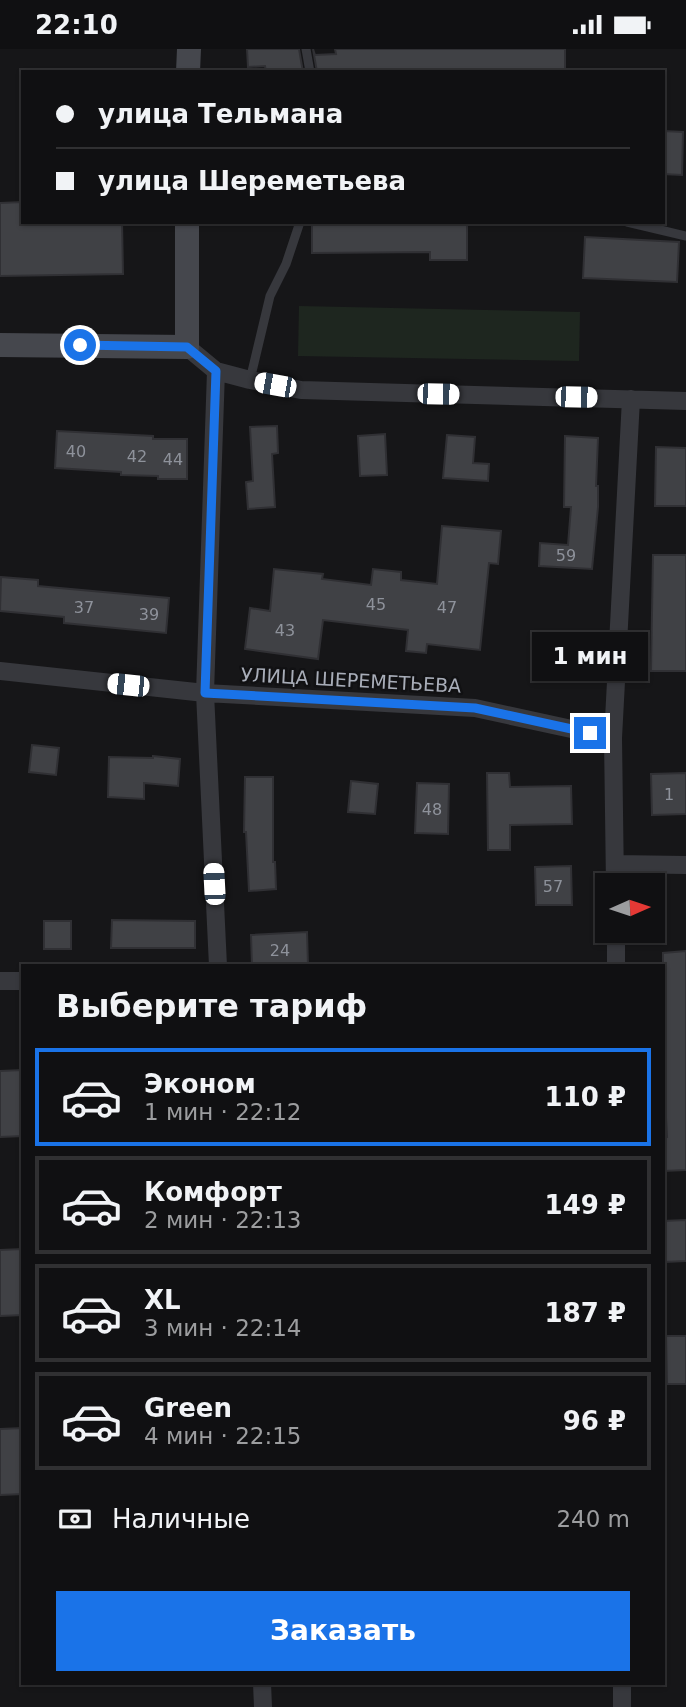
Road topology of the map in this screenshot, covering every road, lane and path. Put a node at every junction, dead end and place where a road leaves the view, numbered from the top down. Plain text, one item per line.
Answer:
1 (189, 49) edge
2 (306, 49) edge
3 (188, 70) edge
4 (310, 70) edge
5 (187, 224) edge
6 (299, 224) edge
7 (635, 224) edge
8 (686, 236) edge
9 (0, 345) edge
10 (187, 347) junction
11 (216, 371) junction
12 (250, 380) junction
13 (631, 399) junction
14 (686, 401) edge
15 (0, 671) edge
16 (205, 693) junction
17 (613, 738) junction
18 (615, 864) junction
19 (686, 865) edge
20 (615, 873) edge
21 (615, 943) edge
22 (218, 964) edge
23 (616, 964) edge
24 (0, 981) edge
25 (21, 981) edge
26 (262, 1685) edge
27 (622, 1685) edge
28 (263, 1707) edge
29 (622, 1707) edge

1 - 3 street
2 - 4 lane
5 - 10 street
6 - 12 lane
7 - 8 lane
9 - 10 street
10 - 11 street
11 - 12 street
11 - 16 street
12 - 13 street
13 - 14 street
13 - 17 street
15 - 16 street, УЛИЦА ШЕРЕМЕТЬЕВА
16 - 17 street, УЛИЦА ШЕРЕМЕТЬЕВА
16 - 22 street
17 - 18 street
18 - 19 street
18 - 20 street
21 - 23 street
24 - 25 street
26 - 28 street
27 - 29 street

